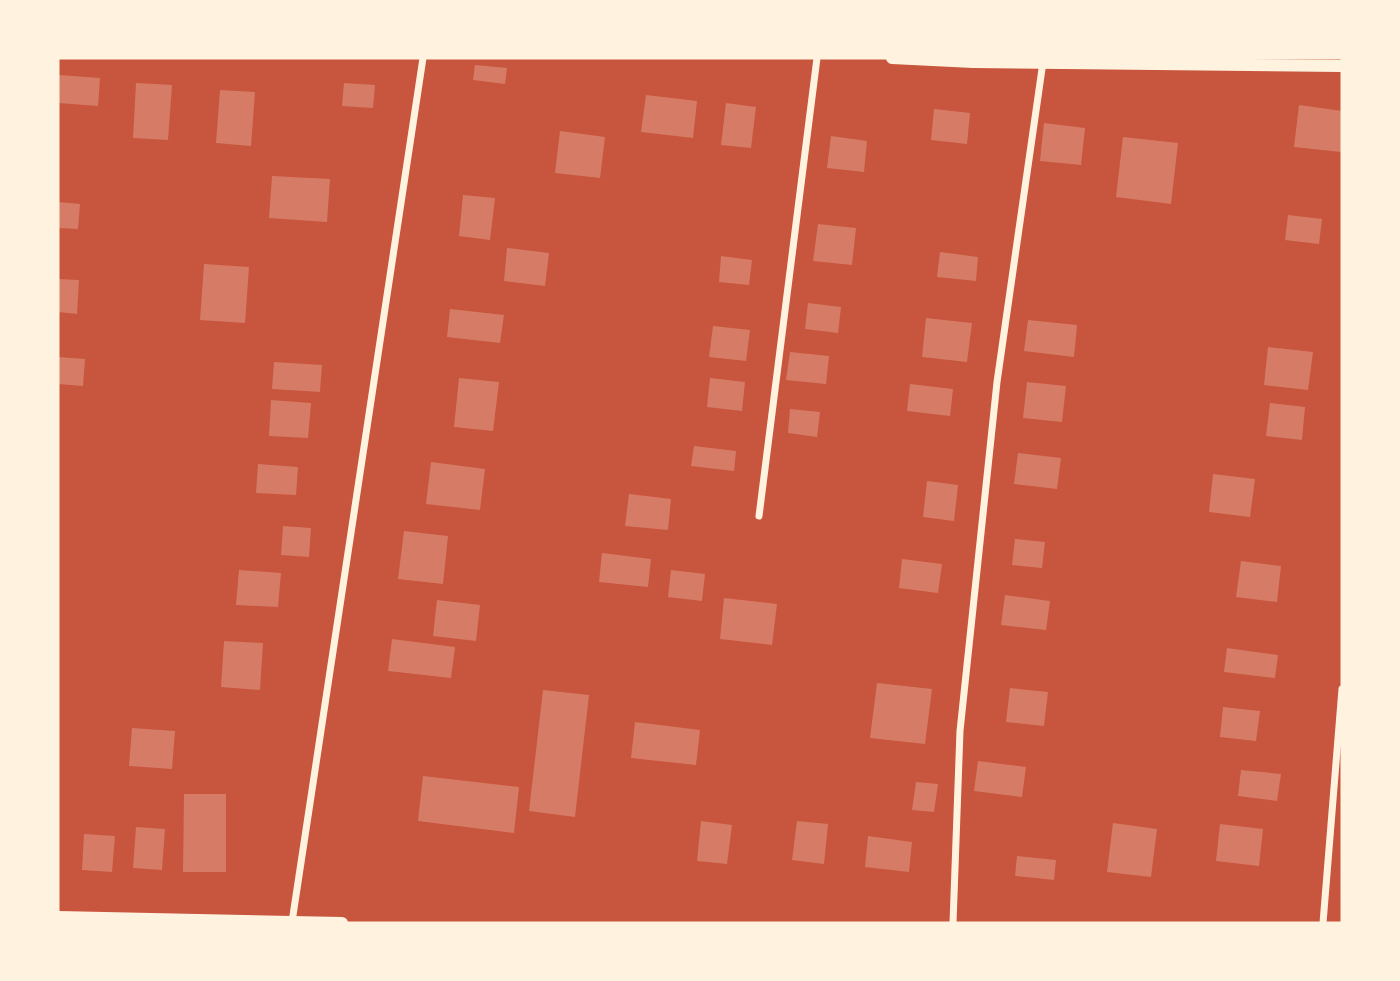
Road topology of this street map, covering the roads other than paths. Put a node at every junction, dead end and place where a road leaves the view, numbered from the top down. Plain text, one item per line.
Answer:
1 (423, 58) edge
2 (817, 58) edge
3 (892, 58) edge
4 (973, 60) edge
5 (1043, 62) junction
6 (1342, 65) edge
7 (760, 516) dead end
8 (1342, 689) edge
9 (58, 917) edge
10 (292, 922) edge
11 (341, 923) edge
12 (954, 923) edge
13 (1323, 923) edge

1 - 10 street
2 - 7 street
3 - 4 street
4 - 5 street
5 - 6 street
5 - 12 street
8 - 13 street
9 - 10 street
10 - 11 street

